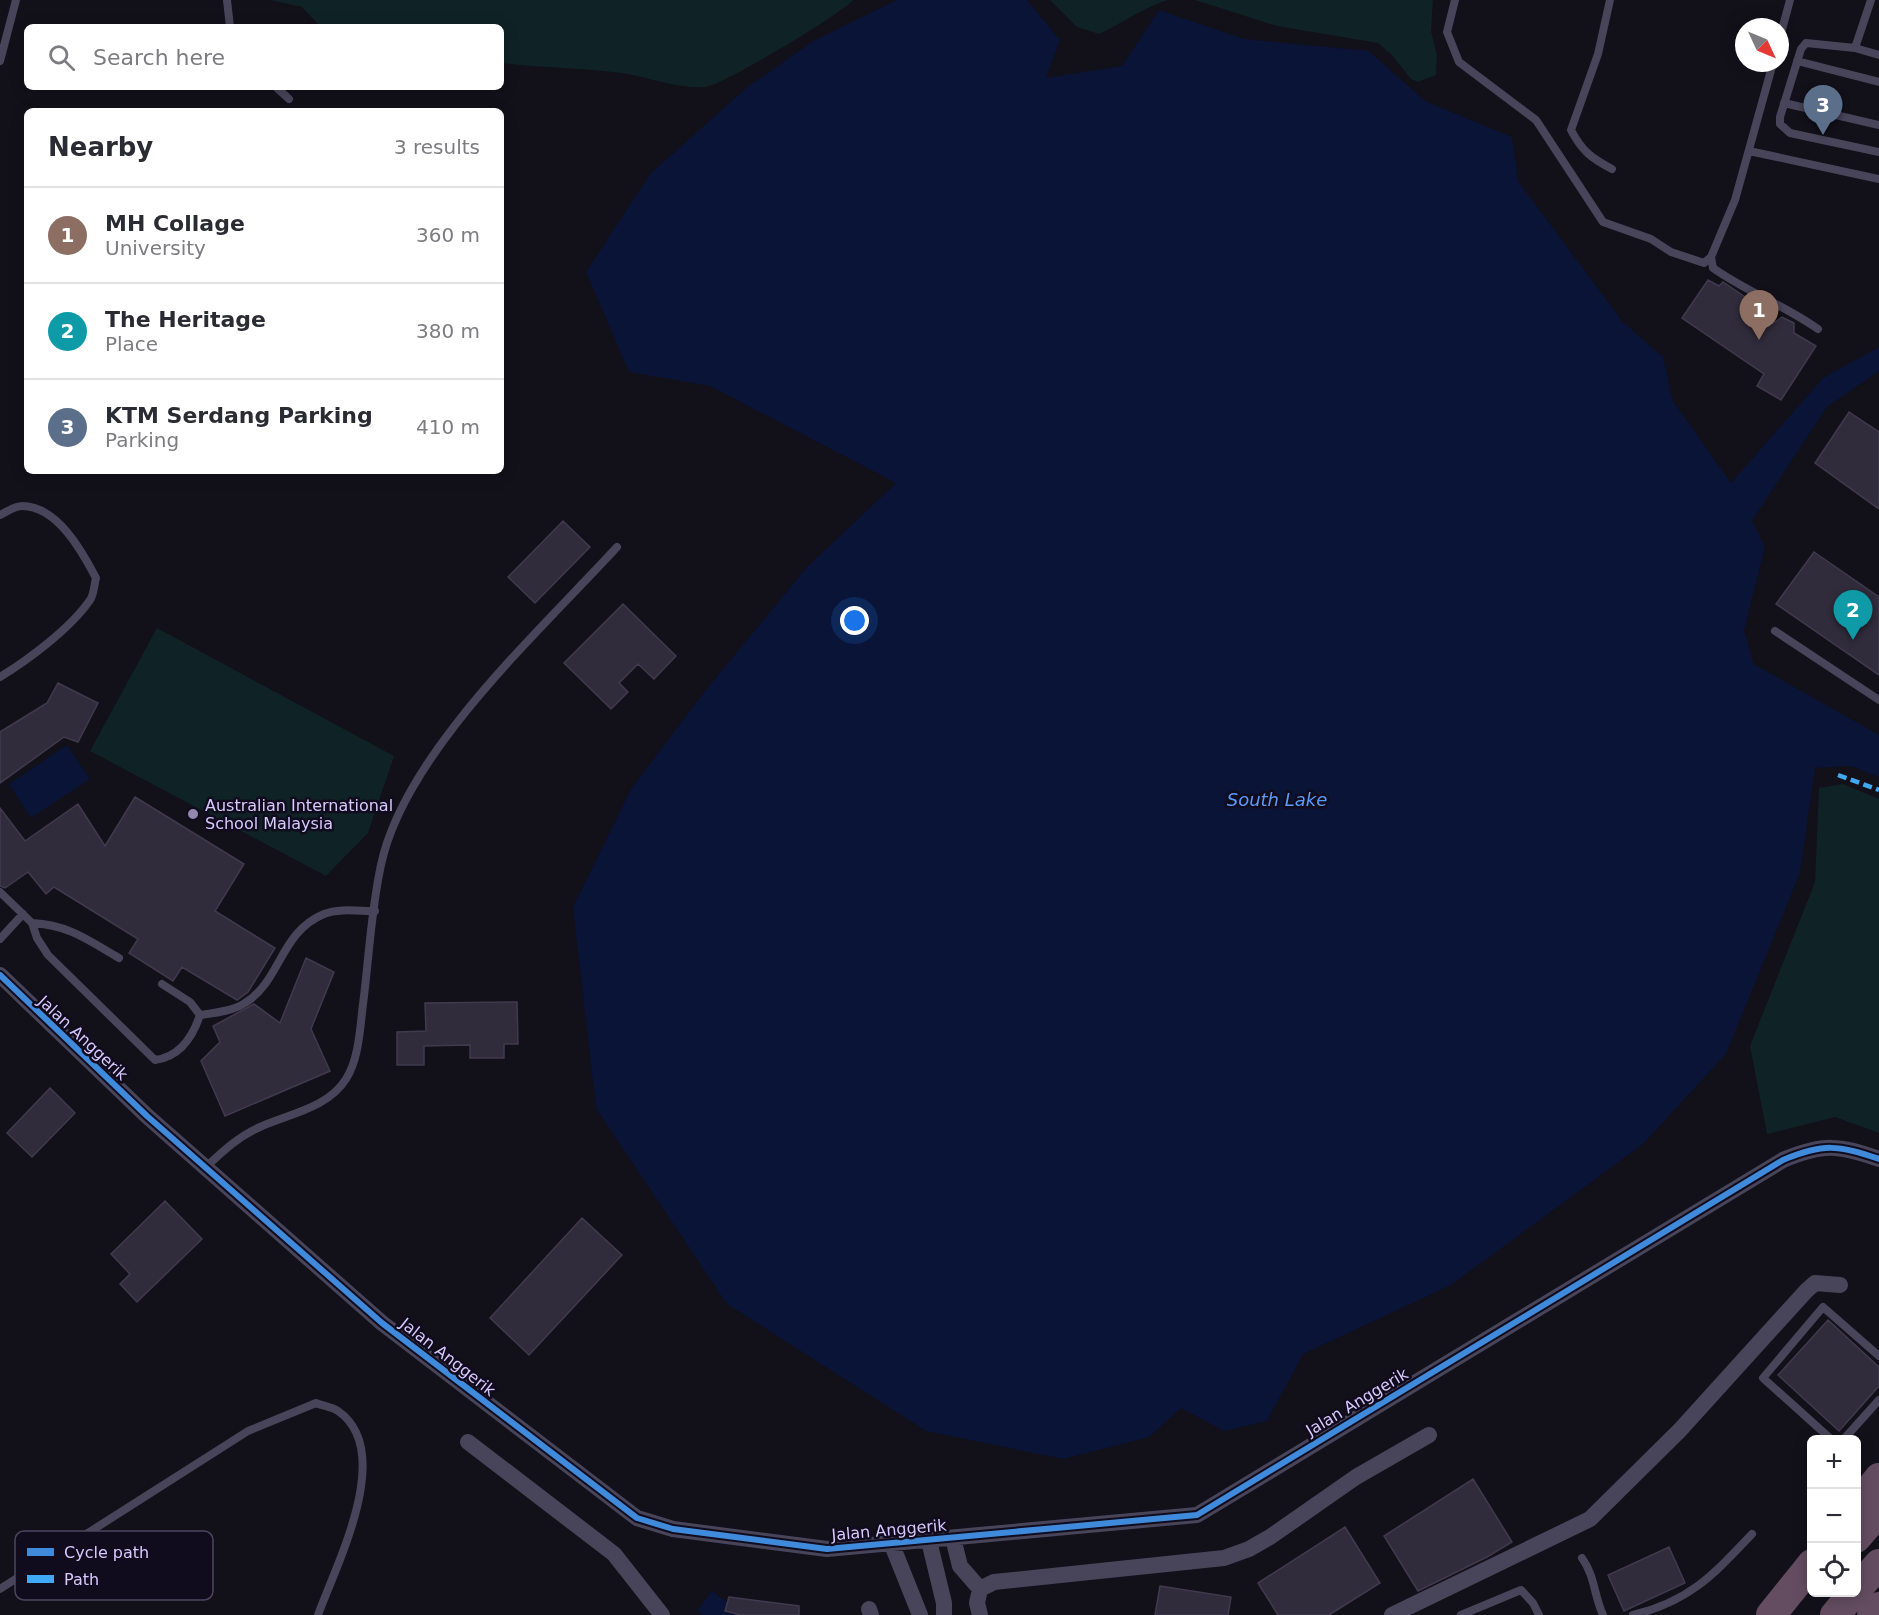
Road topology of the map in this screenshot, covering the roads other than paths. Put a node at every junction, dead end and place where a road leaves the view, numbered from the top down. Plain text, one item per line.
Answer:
1 (16, 0) edge
2 (227, 0) edge
3 (1455, 0) edge
4 (1610, 0) edge
5 (1790, 0) edge
6 (1871, 0) edge
7 (1785, 18) edge
8 (230, 24) edge
9 (1855, 48) junction
10 (1879, 55) edge
11 (0, 61) edge
12 (1797, 61) junction
13 (1771, 72) edge
14 (1879, 82) edge
15 (279, 90) edge
16 (289, 99) dead end
17 (1784, 103) junction
18 (1879, 125) edge
19 (1749, 151) junction
20 (1879, 152) edge
21 (1612, 169) dead end
22 (1879, 179) edge
23 (1711, 257) junction
24 (1818, 329) dead end
25 (0, 515) edge
26 (616, 548) dead end
27 (1775, 631) dead end
28 (0, 677) edge
29 (1879, 700) edge
30 (0, 892) edge
31 (375, 911) junction
32 (23, 914) junction
33 (32, 923) junction
34 (0, 939) edge
35 (118, 958) dead end
36 (0, 975) edge
37 (162, 984) dead end
38 (200, 1015) junction
39 (1879, 1159) edge
40 (206, 1167) junction
41 (1840, 1285) dead end
42 (1879, 1356) edge
43 (1879, 1400) edge
44 (1429, 1435) dead end
45 (1827, 1435) edge
46 (1848, 1435) edge
47 (468, 1442) dead end
48 (1879, 1478) edge
49 (1861, 1502) edge
50 (1879, 1512) edge
51 (91, 1531) edge
52 (1861, 1533) edge
53 (1752, 1534) dead end
54 (953, 1538) junction
55 (929, 1541) junction
56 (892, 1545) junction
57 (1582, 1558) dead end
58 (1879, 1564) edge
59 (1807, 1570) edge
60 (15, 1579) edge
61 (1861, 1584) edge
62 (0, 1589) edge
63 (980, 1589) junction
64 (1808, 1597) edge
65 (1850, 1597) edge
66 (1879, 1607) edge
67 (318, 1615) edge
68 (662, 1615) edge
69 (920, 1615) edge
70 (944, 1615) edge
71 (980, 1615) edge
72 (1392, 1615) edge
73 (1461, 1615) edge
74 (1539, 1615) edge
75 (1603, 1615) edge
76 (1633, 1615) edge
77 (1771, 1615) edge
78 (1792, 1615) edge
79 (1835, 1615) edge
80 (1872, 1615) edge

1 - 11 lane
2 - 8 lane
3 - 23 lane
4 - 21 lane
5 - 7 lane
6 - 9 lane
9 - 10 lane
9 - 12 lane
12 - 14 lane
12 - 17 lane
13 - 19 lane
15 - 16 lane
17 - 18 lane
17 - 20 lane
19 - 22 lane
19 - 23 lane
23 - 24 lane
25 - 28 lane
26 - 31 lane
27 - 29 lane
30 - 32 lane
31 - 38 lane
31 - 40 lane
32 - 33 lane
32 - 34 lane
33 - 35 lane
33 - 38 lane
36 - 40 street, Jalan Anggerik
37 - 38 lane
39 - 54 street, Jalan Anggerik
40 - 56 street, Jalan Anggerik
41 - 72 street
42 - 45 lane
43 - 46 lane
44 - 63 street
47 - 68 street
48 - 49 highway
50 - 52 highway
51 - 67 lane
53 - 76 lane
54 - 55 street, Jalan Anggerik
54 - 63 street
55 - 56 street, Jalan Anggerik
55 - 70 street
56 - 69 street
57 - 75 lane
58 - 61 highway
59 - 77 highway
60 - 62 lane
63 - 71 street
64 - 78 highway
65 - 79 highway
66 - 80 highway
73 - 74 lane

